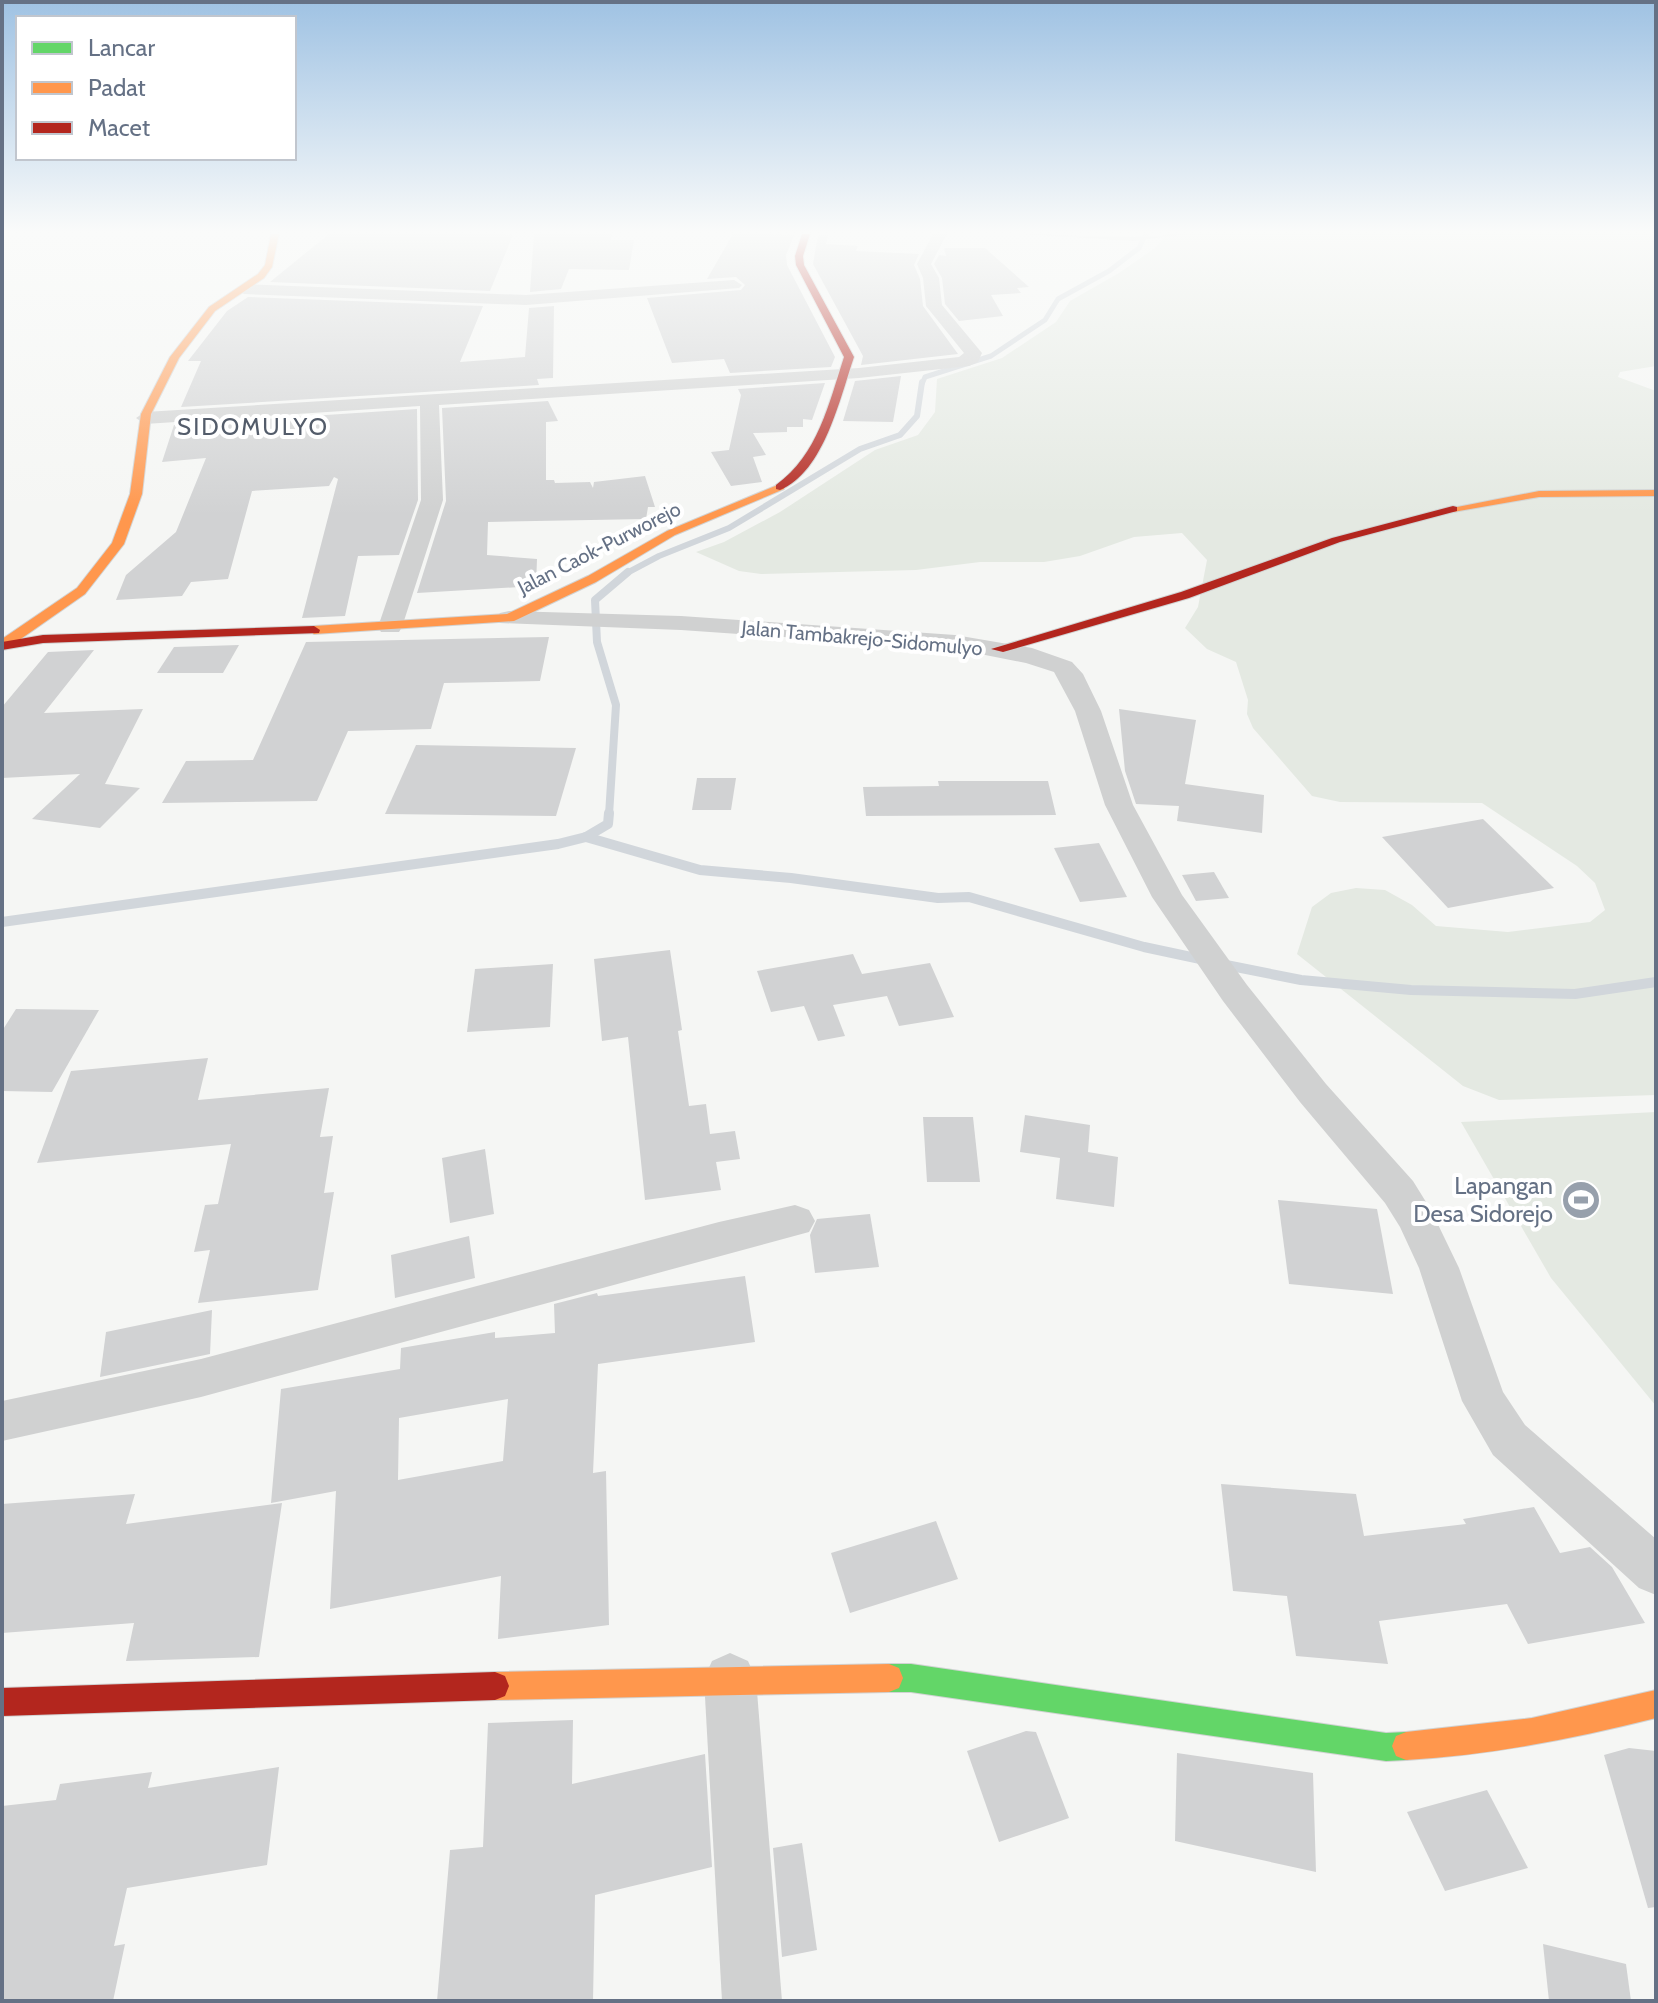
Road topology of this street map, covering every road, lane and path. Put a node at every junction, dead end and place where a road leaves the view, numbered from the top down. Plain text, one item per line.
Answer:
1 (198, 327) edge
2 (835, 327) edge
3 (953, 327) edge
4 (842, 374) junction
5 (430, 399) junction
6 (145, 418) junction
7 (1656, 493) edge
8 (509, 618) junction
9 (390, 627) junction
10 (2, 646) edge
11 (998, 649) junction
12 (795, 1221) dead end
13 (2, 1421) edge
14 (1656, 1571) edge
15 (730, 1679) junction
16 (2, 1702) edge
17 (1656, 1704) edge
18 (752, 2001) edge

1 - 6 street
2 - 4 street, Jalan Caok-Purworejo
3 - 4 street
4 - 5 street
4 - 8 street, Jalan Caok-Purworejo
5 - 6 street
5 - 9 street
6 - 10 street
7 - 11 street
8 - 9 street, Jalan Caok-Purworejo
8 - 11 street, Jalan Tambakrejo-Sidomulyo
9 - 10 street, Jalan Caok-Purworejo
11 - 14 street, Jalan Tambakrejo-Sidomulyo
12 - 13 street
15 - 16 street
15 - 17 street
15 - 18 street

